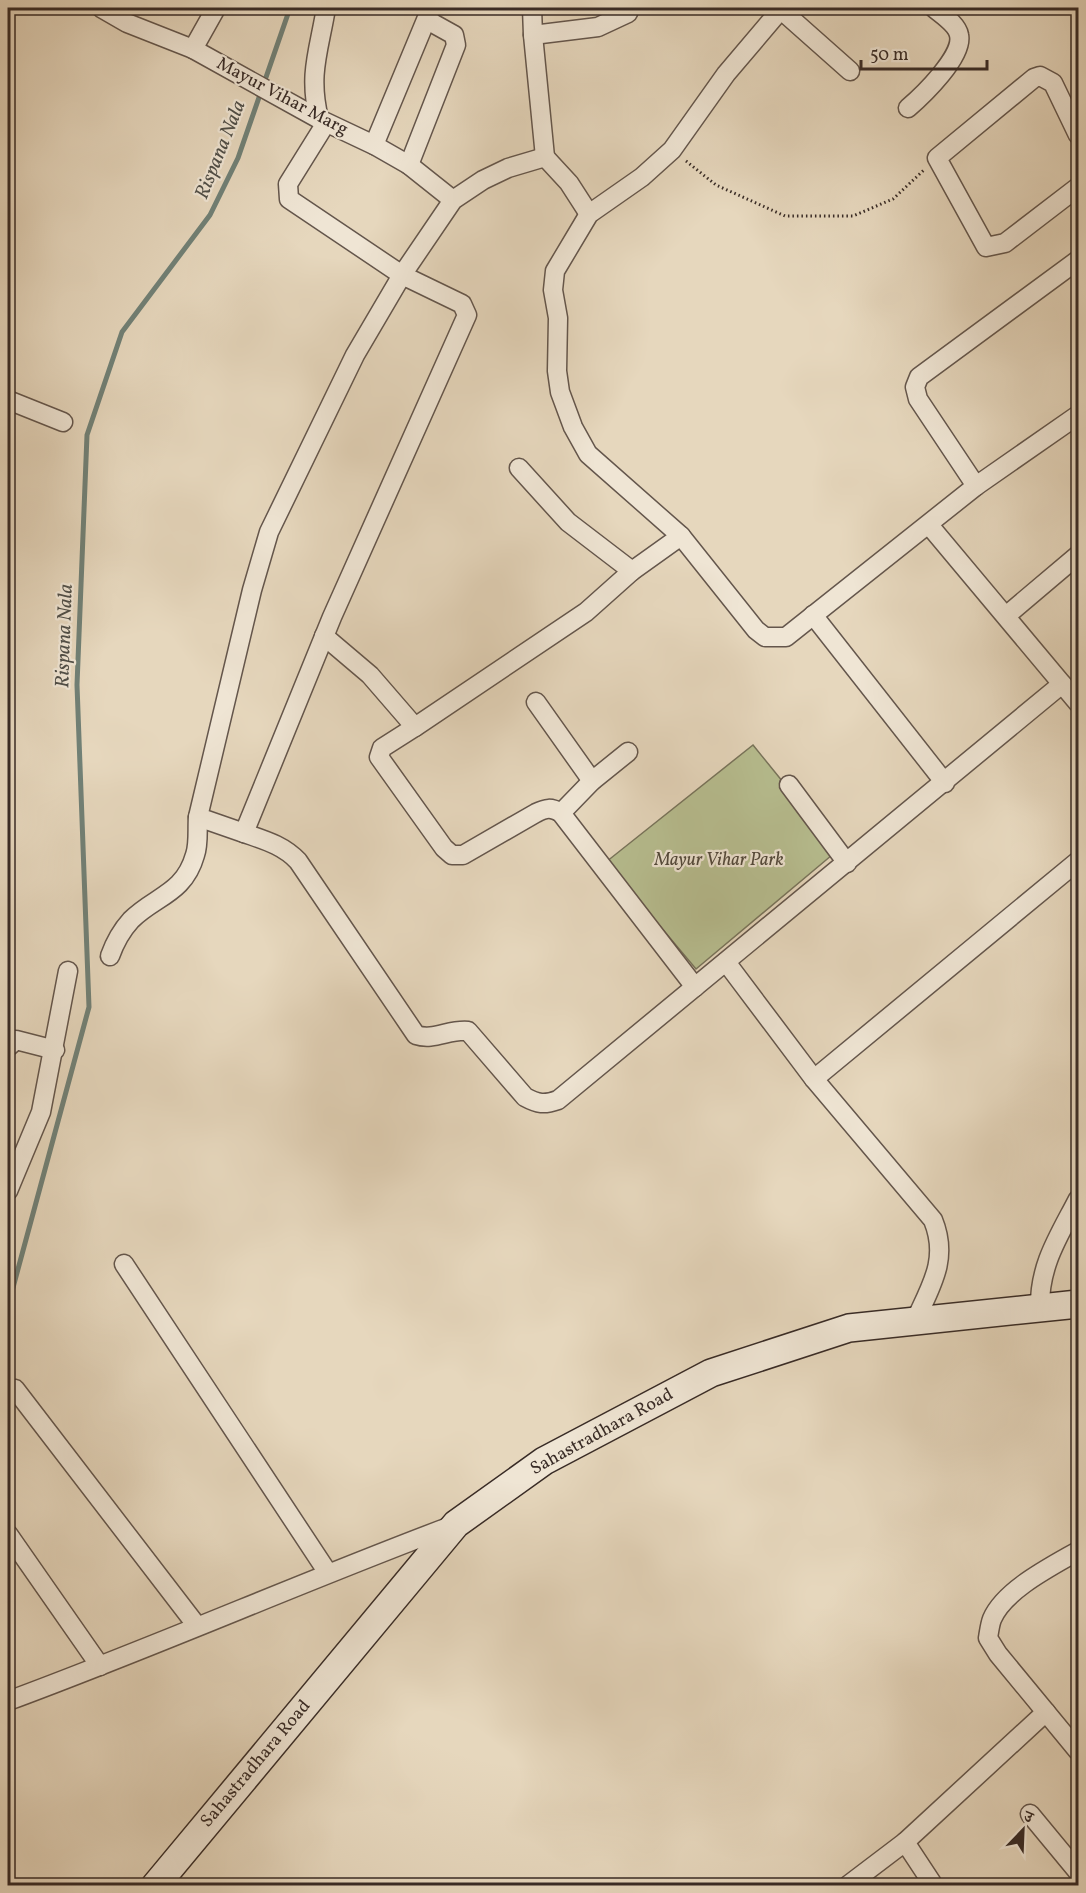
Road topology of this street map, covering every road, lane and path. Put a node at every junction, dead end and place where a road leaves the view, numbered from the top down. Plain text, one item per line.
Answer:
1 (101, 8) edge
2 (216, 8) edge
3 (326, 8) edge
4 (532, 8) edge
5 (780, 8) edge
6 (934, 8) edge
7 (429, 14) edge
8 (628, 14) dead end
9 (532, 35) junction
10 (193, 49) junction
11 (850, 71) dead end
12 (908, 108) dead end
13 (319, 118) junction
14 (1078, 135) edge
15 (374, 145) junction
16 (672, 150) junction
17 (544, 156) junction
18 (938, 158) junction
19 (410, 165) junction
20 (1078, 187) edge
21 (453, 200) junction
22 (588, 214) junction
23 (1078, 260) edge
24 (402, 275) junction
25 (8, 400) edge
26 (1078, 415) edge
27 (63, 422) dead end
28 (519, 468) dead end
29 (976, 486) junction
30 (929, 525) junction
31 (681, 536) junction
32 (1078, 555) edge
33 (633, 571) junction
34 (813, 615) junction
35 (1007, 615) junction
36 (324, 636) junction
37 (1062, 684) junction
38 (536, 702) dead end
39 (1078, 703) edge
40 (415, 727) junction
41 (628, 752) dead end
42 (592, 781) junction
43 (945, 783) junction
44 (789, 785) dead end
45 (561, 813) junction
46 (198, 817) junction
47 (244, 833) junction
48 (1078, 861) edge
49 (847, 863) junction
50 (110, 956) dead end
51 (726, 962) junction
52 (68, 971) dead end
53 (695, 987) junction
54 (8, 1047) edge
55 (55, 1050) junction
56 (814, 1079) junction
57 (8, 1191) edge
58 (1078, 1199) edge
59 (124, 1264) dead end
60 (1078, 1304) edge
61 (1040, 1308) junction
62 (915, 1321) junction
63 (15, 1389) dead end
64 (456, 1524) junction
65 (8, 1534) edge
66 (1078, 1551) edge
67 (328, 1572) junction
68 (197, 1626) junction
69 (100, 1666) junction
70 (8, 1701) edge
71 (1046, 1712) junction
72 (1078, 1751) edge
73 (1030, 1814) dead end
74 (905, 1842) junction
75 (1078, 1872) edge
76 (155, 1886) edge
77 (847, 1886) edge
78 (934, 1886) edge

1 - 10 street, Mayur Vihar Marg
2 - 10 street
3 - 13 street
4 - 9 street
5 - 11 street
5 - 16 street
6 - 12 street
7 - 15 street
7 - 19 street
8 - 9 street
9 - 17 street
10 - 13 street, Mayur Vihar Marg
13 - 15 street, Mayur Vihar Marg
13 - 24 street
14 - 18 street
15 - 19 street, Mayur Vihar Marg
16 - 18 path
16 - 22 street
17 - 21 street
17 - 22 street
18 - 20 street
19 - 21 street, Mayur Vihar Marg
21 - 24 street
22 - 31 street
23 - 29 street
24 - 36 street
24 - 46 street
25 - 27 street
26 - 29 street
28 - 33 street
29 - 30 street
30 - 34 street
30 - 35 street
31 - 33 street
31 - 34 street
32 - 35 street
33 - 40 street
34 - 43 street
35 - 37 street
36 - 40 street
36 - 47 street
37 - 39 street
37 - 43 street
38 - 42 street
40 - 45 street
41 - 42 street
42 - 45 street
43 - 49 street
44 - 49 street
45 - 53 street
46 - 47 street
46 - 50 street
47 - 53 street
48 - 56 street
49 - 51 street
51 - 53 street
51 - 56 street
52 - 55 street
54 - 55 street
55 - 57 street
56 - 62 street
58 - 61 street
59 - 67 street
60 - 61 main road, Sahastradhara Road
61 - 62 main road, Sahastradhara Road
62 - 64 main road, Sahastradhara Road
63 - 68 street
64 - 67 street
64 - 76 main road, Sahastradhara Road
65 - 69 street
66 - 71 street
67 - 68 street
68 - 69 street
69 - 70 street
71 - 72 street
71 - 74 street
73 - 75 street
74 - 77 street
74 - 78 street

